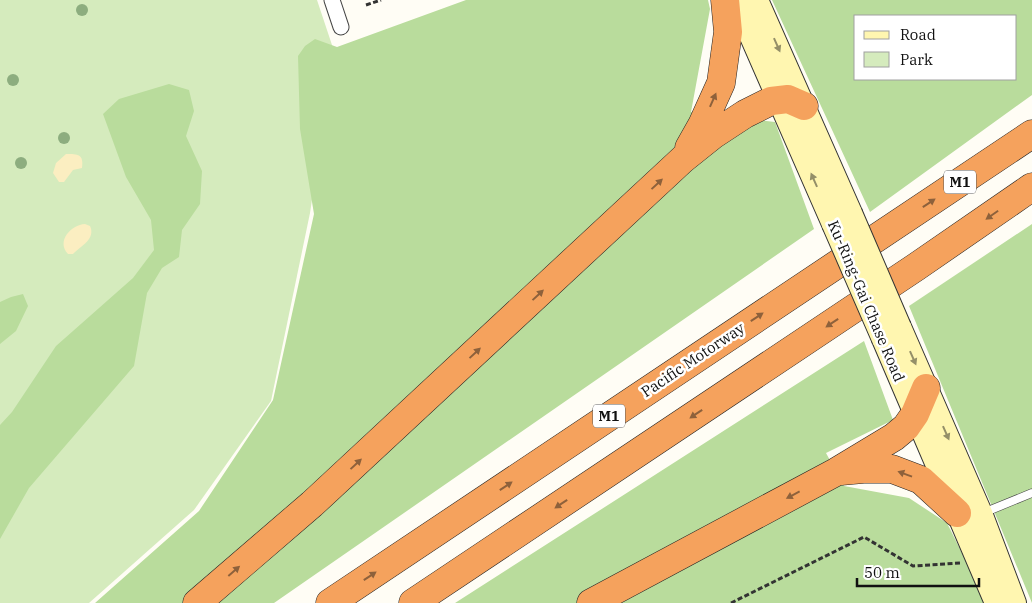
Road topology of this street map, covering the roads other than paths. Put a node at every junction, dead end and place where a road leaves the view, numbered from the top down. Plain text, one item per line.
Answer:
1 (332, 0) edge
2 (725, 0) edge
3 (735, 0) edge
4 (757, 0) edge
5 (342, 27) dead end
6 (778, 99) junction
7 (804, 106) junction
8 (1032, 134) edge
9 (683, 158) junction
10 (1032, 187) edge
11 (842, 219) junction
12 (891, 333) junction
13 (926, 388) junction
14 (915, 414) junction
15 (836, 472) junction
16 (1032, 493) edge
17 (968, 517) junction
18 (197, 603) edge
19 (330, 603) edge
20 (413, 603) edge
21 (591, 603) edge
22 (996, 603) edge
23 (1015, 603) edge

1 - 5 street
9 -> 2 highway
3 - 6 main road, Ku-Ring-Gai Chase Road
4 -> 7 main road, Ku-Ring-Gai Chase Road
6 - 7 highway
6 - 9 highway
11 -> 6 main road, Ku-Ring-Gai Chase Road
7 - 11 main road, Ku-Ring-Gai Chase Road
19 -> 8 highway, Pacific Motorway / M1
18 -> 9 highway
10 -> 20 highway
11 - 12 main road, Ku-Ring-Gai Chase Road, bridge
12 -> 13 main road, Ku-Ring-Gai Chase Road
12 - 14 main road, Ku-Ring-Gai Chase Road
13 - 14 highway
13 -> 17 main road, Ku-Ring-Gai Chase Road
14 - 15 highway
14 - 17 main road, Ku-Ring-Gai Chase Road
17 -> 15 highway
15 -> 21 highway
16 - 17 lane
17 - 22 main road, Ku-Ring-Gai Chase Road
17 - 23 main road, Ku-Ring-Gai Chase Road

